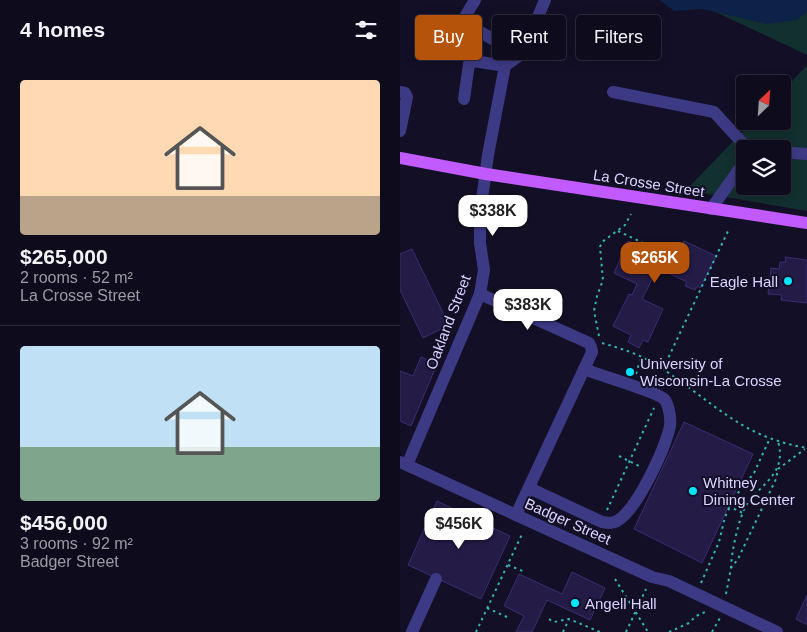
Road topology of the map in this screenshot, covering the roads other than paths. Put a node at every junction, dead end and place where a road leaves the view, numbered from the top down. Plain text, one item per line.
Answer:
1 (475, 0) edge
2 (545, 0) edge
3 (504, 66) junction
4 (400, 92) edge
5 (613, 92) dead end
6 (464, 99) dead end
7 (400, 131) edge
8 (740, 140) edge
9 (791, 153) edge
10 (807, 154) edge
11 (400, 158) edge
12 (486, 174) junction
13 (736, 174) edge
14 (711, 209) junction
15 (807, 223) edge
16 (480, 294) junction
17 (584, 369) junction
18 (404, 463) edge
19 (529, 488) junction
20 (516, 516) junction
21 (436, 579) dead end
22 (412, 632) edge
23 (777, 632) edge

1 - 3 street
2 - 3 street
3 - 6 street
3 - 12 street, Oakland Street
4 - 7 street
5 - 8 street
9 - 10 street
11 - 12 main road, La Crosse Street
12 - 14 main road, La Crosse Street
12 - 16 street, Oakland Street
13 - 14 street
14 - 15 main road, La Crosse Street
16 - 17 street
16 - 18 street, Oakland Street
17 - 19 street
17 - 19 street
18 - 20 street, Badger Street
19 - 20 street
20 - 23 street, Badger Street
21 - 22 street

